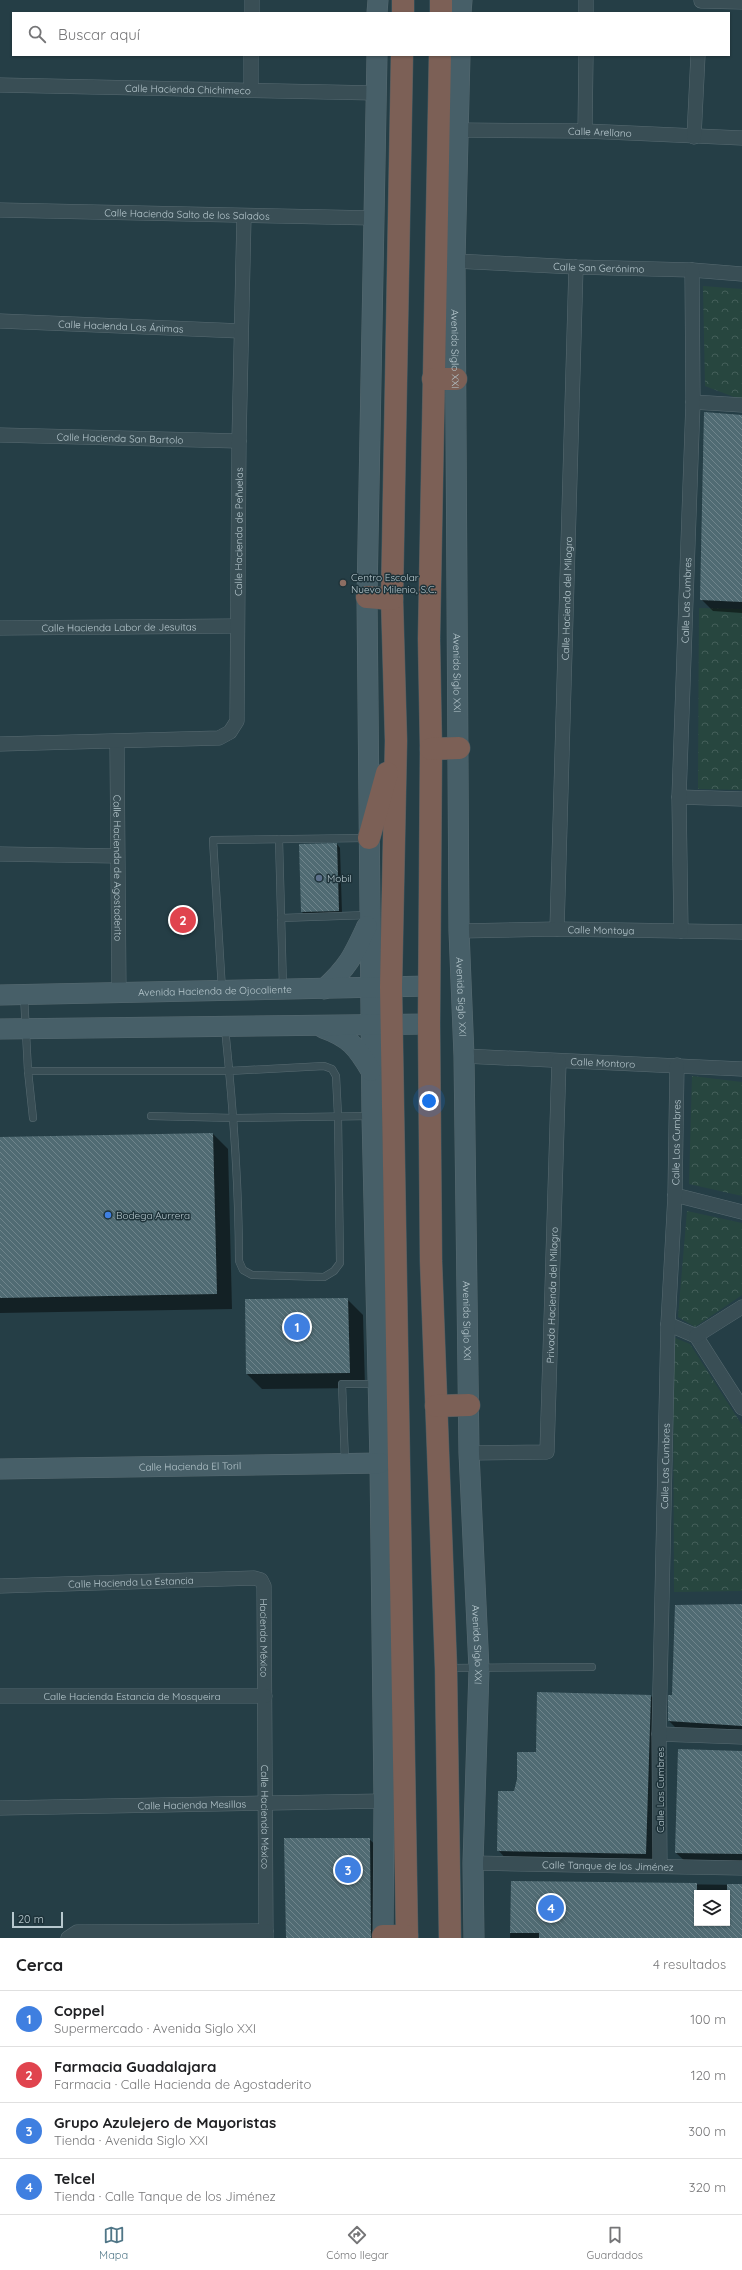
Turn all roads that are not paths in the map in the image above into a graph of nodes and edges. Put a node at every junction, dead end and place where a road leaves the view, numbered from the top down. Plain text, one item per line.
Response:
1 (252, 0) edge
2 (378, 0) edge
3 (403, 0) edge
4 (441, 0) edge
5 (462, 0) edge
6 (586, 0) edge
7 (742, 2) edge
8 (701, 5) edge
9 (252, 12) edge
10 (377, 12) edge
11 (403, 12) edge
12 (441, 12) edge
13 (461, 12) edge
14 (586, 12) edge
15 (251, 56) edge
16 (377, 56) edge
17 (402, 56) edge
18 (440, 56) edge
19 (460, 56) edge
20 (586, 56) edge
21 (698, 56) edge
22 (0, 85) edge
23 (250, 90) junction
24 (376, 93) junction
25 (458, 130) junction
26 (585, 132) junction
27 (694, 137) junction
28 (742, 138) edge
29 (0, 210) edge
30 (244, 216) junction
31 (374, 218) junction
32 (455, 261) junction
33 (576, 267) junction
34 (692, 270) junction
35 (742, 274) edge
36 (0, 321) edge
37 (241, 331) junction
38 (433, 379) junction
39 (456, 379) junction
40 (693, 402) junction
41 (742, 405) edge
42 (0, 435) edge
43 (239, 441) junction
44 (367, 597) junction
45 (392, 599) junction
46 (237, 626) junction
47 (0, 628) edge
48 (396, 740) junction
49 (117, 742) junction
50 (0, 744) edge
51 (459, 748) junction
52 (431, 749) junction
53 (679, 797) junction
54 (742, 799) edge
55 (369, 838) junction
56 (279, 839) junction
57 (0, 854) edge
58 (117, 856) junction
59 (281, 918) junction
60 (370, 918) junction
61 (557, 929) junction
62 (681, 931) junction
63 (459, 932) junction
64 (742, 932) edge
65 (429, 986) junction
66 (381, 987) junction
67 (324, 989) junction
68 (283, 990) junction
69 (222, 991) junction
70 (120, 994) junction
71 (0, 995) edge
72 (24, 995) junction
73 (311, 1024) junction
74 (371, 1024) junction
75 (392, 1024) junction
76 (429, 1024) junction
77 (225, 1026) junction
78 (0, 1029) edge
79 (25, 1029) junction
80 (464, 1056) junction
81 (559, 1061) junction
82 (677, 1065) junction
83 (742, 1069) edge
84 (28, 1071) junction
85 (230, 1071) junction
86 (371, 1071) junction
87 (151, 1116) dead end
88 (338, 1116) junction
89 (372, 1116) junction
90 (33, 1118) dead end
91 (234, 1118) junction
92 (675, 1195) junction
93 (742, 1212) edge
94 (742, 1307) edge
95 (668, 1324) junction
96 (696, 1336) junction
97 (378, 1384) junction
98 (469, 1405) junction
99 (436, 1406) junction
100 (742, 1408) edge
101 (469, 1453) junction
102 (345, 1463) junction
103 (380, 1463) junction
104 (0, 1469) edge
105 (261, 1580) joint
106 (0, 1586) edge
107 (592, 1667) dead end
108 (446, 1668) junction
109 (479, 1669) junction
110 (0, 1696) edge
111 (265, 1696) junction
112 (659, 1734) junction
113 (742, 1737) edge
114 (384, 1801) junction
115 (266, 1803) junction
116 (0, 1808) edge
117 (474, 1864) junction
118 (660, 1866) junction
119 (742, 1868) edge
120 (266, 1934) edge
121 (383, 1937) edge
122 (407, 1937) edge
123 (68, 1938) edge
124 (450, 1938) edge
125 (474, 1938) edge

1 - 9 street
2 - 10 street
3 - 11 highway
4 - 12 highway
5 - 13 street
6 - 14 street
7 - 8 street
15 - 23 street
16 - 24 street
17 - 45 highway
18 - 38 highway
19 - 25 street, Avenida Siglo XXI
20 - 26 street
21 - 27 street
22 - 23 street, Calle Hacienda Chichimeco
23 - 24 street, Calle Hacienda Chichimeco
24 - 31 street
25 - 26 street, Calle Arellano
25 - 32 street, Avenida Siglo XXI
26 - 27 street, Calle Arellano
27 - 28 street, Calle Arellano
29 - 30 street, Calle Hacienda Salto de los Salados
30 - 31 street, Calle Hacienda Salto de los Salados
30 - 37 street, Calle Hacienda de Peñuelas
31 - 44 street
32 - 33 street, Calle San Gerónimo
32 - 39 street, Avenida Siglo XXI
33 - 34 street, Calle San Gerónimo
33 - 61 street, Calle Hacienda del Milagro
34 - 35 street, Calle San Gerónimo
34 - 40 street, Calle Las Cumbres
36 - 37 street, Calle Hacienda Las Ánimas
37 - 43 street, Calle Hacienda de Peñuelas
38 - 39 highway
38 - 52 highway
39 - 51 street, Avenida Siglo XXI
40 - 41 street
40 - 53 street, Calle Las Cumbres
42 - 43 street, Calle Hacienda San Bartolo
43 - 46 street, Calle Hacienda de Peñuelas
44 - 45 highway
44 - 55 street
45 - 48 highway
46 - 47 street, Calle Hacienda Labor de Jesuitas
46 - 49 street, Calle Hacienda de Peñuelas
48 - 55 highway
48 - 66 highway
49 - 50 street, Calle Hacienda de Peñuelas
49 - 58 street, Calle Hacienda de Agostaderito
51 - 52 highway
51 - 63 street, Avenida Siglo XXI
52 - 65 highway
53 - 54 street
53 - 62 street, Calle Las Cumbres
55 - 56 lane
55 - 60 street
56 - 59 lane
56 - 69 lane
57 - 58 street
58 - 70 street, Calle Hacienda de Agostaderito
59 - 60 lane
59 - 68 lane
60 - 66 street
60 - 67 street
61 - 62 street, Calle Montoya
61 - 63 street, Calle Montoya
62 - 64 street, Calle Montoya
63 - 80 street, Avenida Siglo XXI
65 - 66 street, Avenida Hacienda de Ojocaliente
65 - 76 highway
66 - 67 street, Avenida Hacienda de Ojocaliente
66 - 74 street
66 - 75 highway
67 - 68 street, Avenida Hacienda de Ojocaliente
68 - 69 street, Avenida Hacienda de Ojocaliente
69 - 70 street, Avenida Hacienda de Ojocaliente
70 - 72 street, Avenida Hacienda de Ojocaliente
71 - 72 street, Avenida Hacienda de Ojocaliente
72 - 79 lane
73 - 74 street
73 - 77 street
73 - 86 street
74 - 75 street
74 - 86 street
75 - 76 street
75 - 122 highway
76 - 99 highway
77 - 79 street
77 - 85 lane
78 - 79 street
79 - 84 lane
80 - 81 street, Calle Montoro
80 - 98 street, Avenida Siglo XXI
81 - 82 street, Calle Montoro
81 - 101 street, Privada Hacienda del Milagro
82 - 83 street, Calle Montoro
82 - 92 street, Calle Las Cumbres
84 - 85 lane
84 - 90 lane
85 - 88 lane
85 - 91 lane
86 - 89 street
87 - 91 lane
88 - 89 lane
88 - 91 lane
88 - 91 lane
89 - 97 street
92 - 93 street
92 - 95 street, Calle Las Cumbres
94 - 96 street
95 - 96 street
95 - 112 street, Calle Las Cumbres
96 - 100 street
97 - 102 lane
97 - 103 street
98 - 99 highway
98 - 101 street, Avenida Siglo XXI
99 - 108 highway
101 - 109 street, Avenida Siglo XXI
102 - 103 street, Calle Hacienda El Toril
102 - 104 street, Calle Hacienda El Toril
103 - 114 street
105 - 106 street, Calle Hacienda La Estancia
105 - 111 street, Hacienda México
107 - 109 lane
108 - 109 lane
108 - 124 highway
109 - 117 street, Avenida Siglo XXI
110 - 111 street, Calle Hacienda Estancia de Mosqueira
111 - 115 street, Calle Hacienda México
112 - 113 street
112 - 118 street, Calle Las Cumbres
114 - 115 street, Calle Hacienda Mesillas
114 - 121 street
115 - 116 street, Calle Hacienda Mesillas
115 - 120 street, Calle Hacienda México
117 - 118 street, Calle Tanque de los Jiménez
117 - 125 street, Avenida Siglo XXI
118 - 119 street, Calle Tanque de los Jiménez
120 - 123 street
121 - 122 highway

